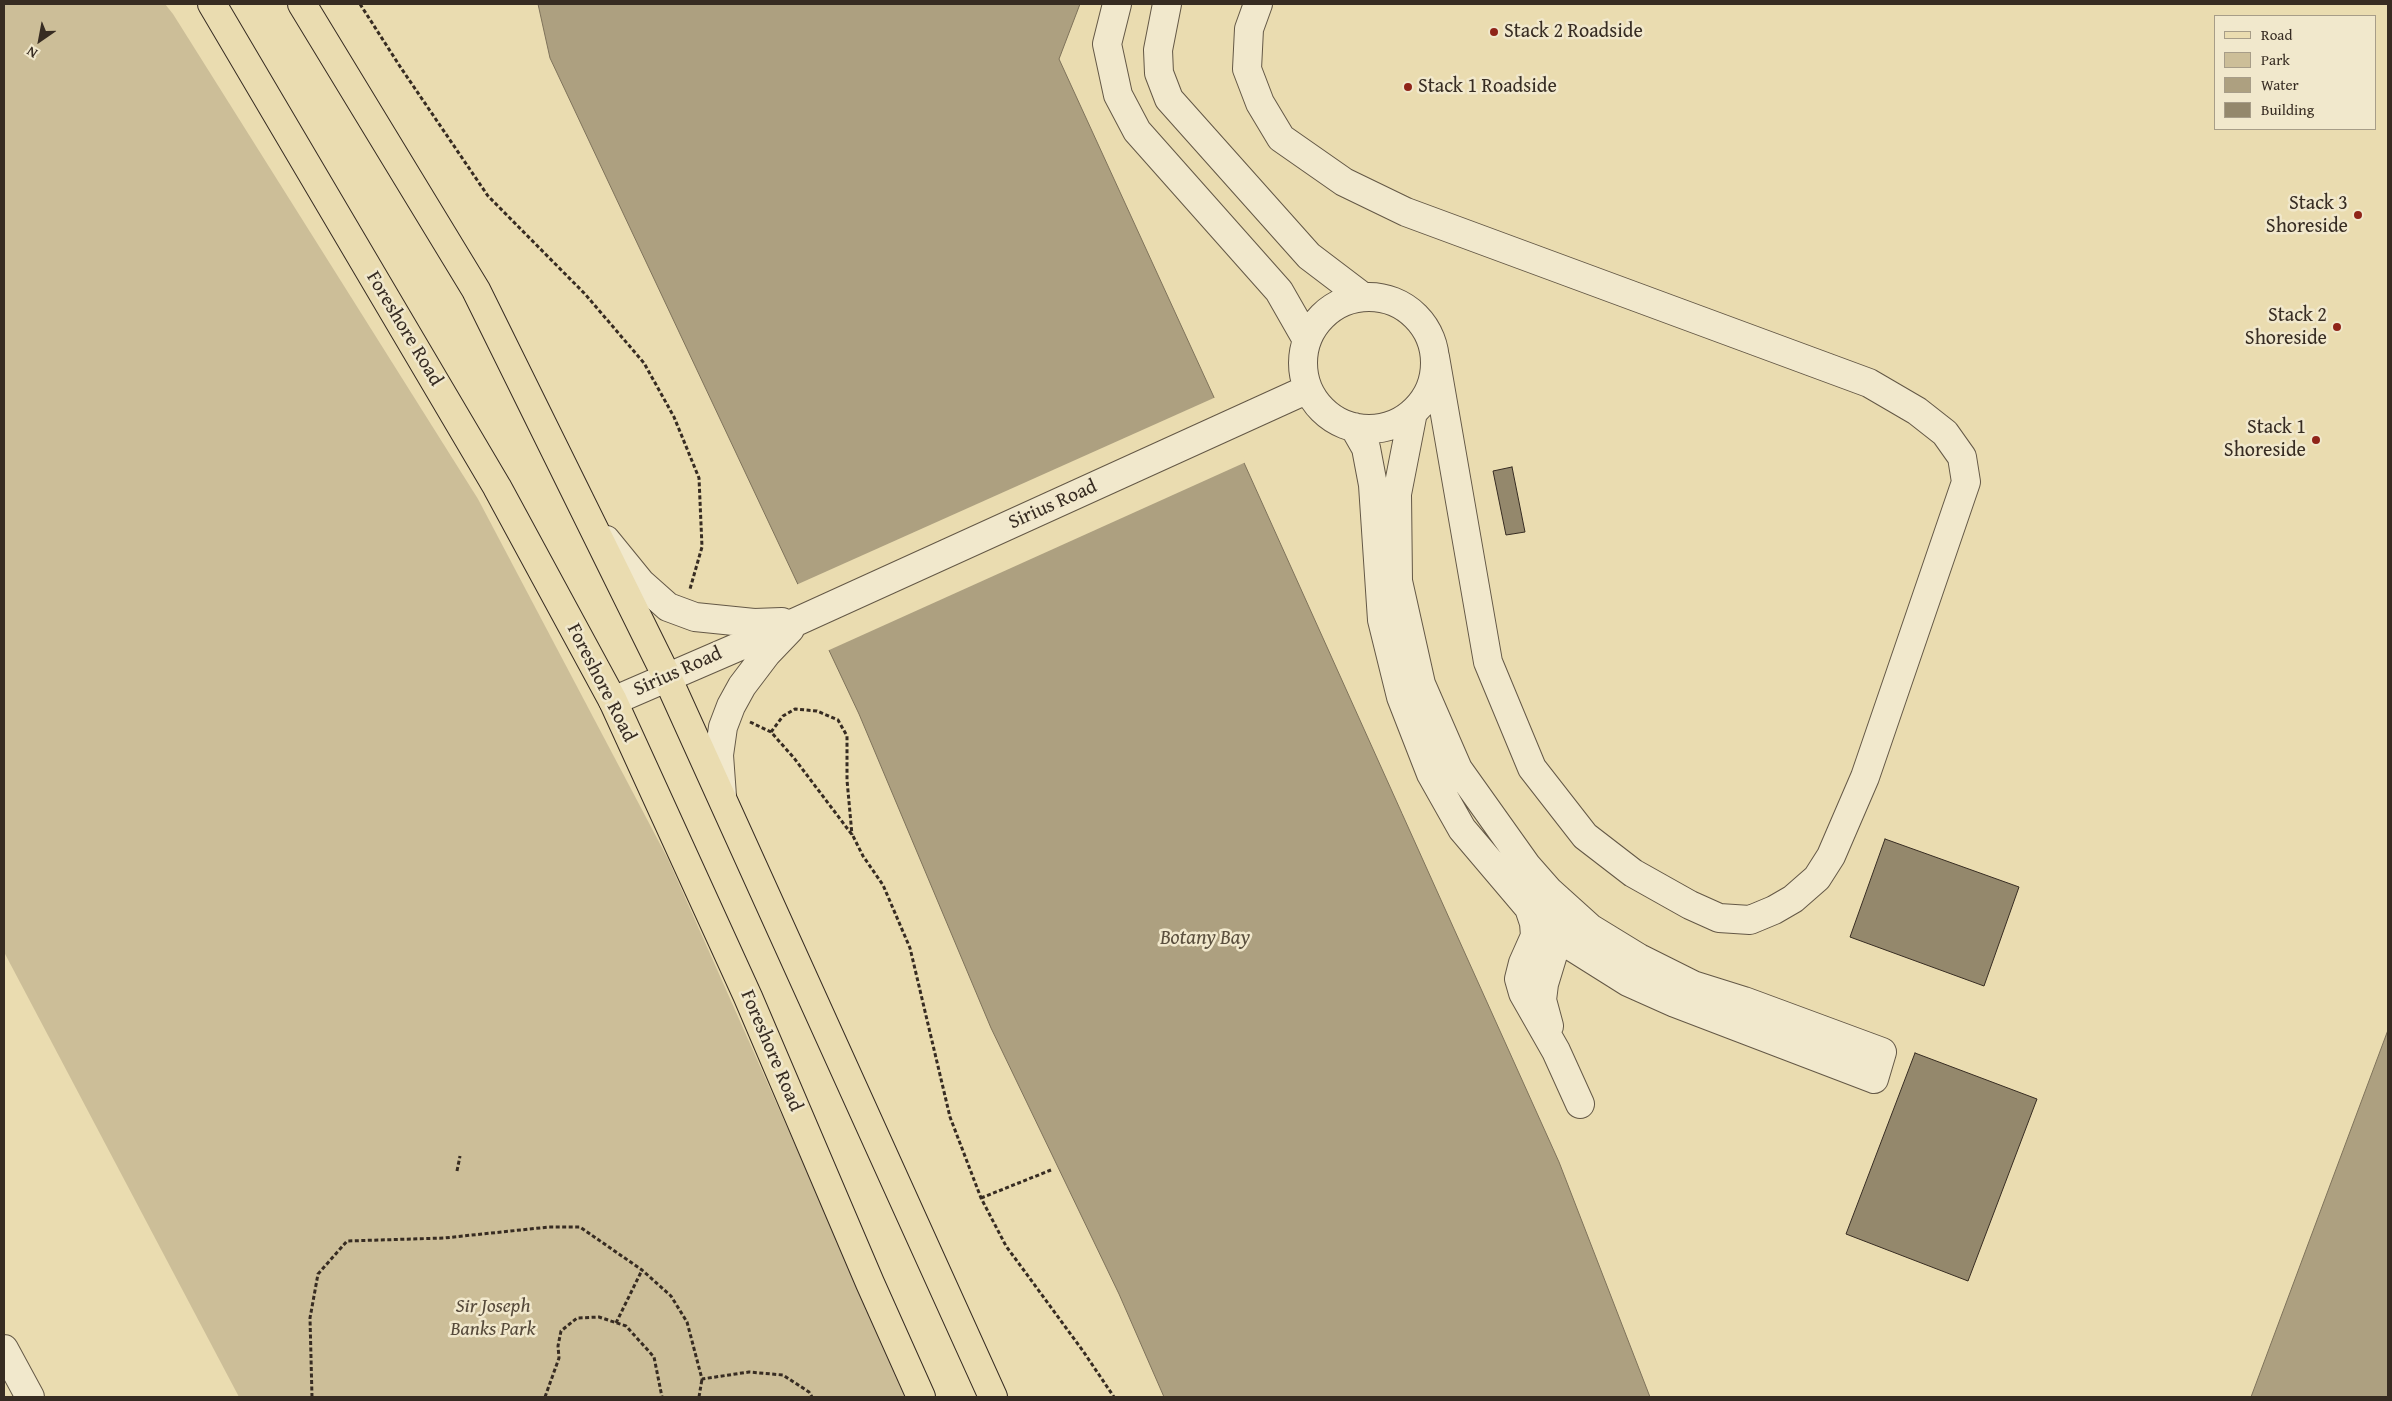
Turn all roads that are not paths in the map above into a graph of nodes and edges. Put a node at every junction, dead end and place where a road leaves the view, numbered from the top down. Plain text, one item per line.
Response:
1 (212, 4) edge
2 (302, 4) edge
3 (1117, 4) edge
4 (1167, 4) edge
5 (1258, 4) edge
6 (1362, 297) junction
7 (1307, 340) junction
8 (1435, 357) junction
9 (1308, 389) junction
10 (1413, 412) junction
11 (1354, 427) junction
12 (588, 516) junction
13 (798, 621) junction
14 (667, 677) junction
15 (613, 701) junction
16 (723, 800) junction
17 (1549, 891) junction
18 (1529, 908) junction
19 (1558, 938) junction
20 (1556, 1052) junction
21 (1580, 1104) dead end
22 (4, 1349) edge
23 (30, 1397) edge
24 (921, 1397) edge
25 (993, 1397) edge

1 - 15 main road, Foreshore Road
2 - 12 main road
3 - 7 street
4 - 6 street
5 - 8 street
6 - 7 street
6 - 8 street
7 - 9 street
8 - 10 street
9 - 11 street
9 - 13 street, Sirius Road
10 - 11 street
10 - 17 street
11 - 18 street
12 - 13 street, Sirius Road
12 - 14 main road
13 - 14 street, Sirius Road
13 - 16 street, Sirius Road
14 - 15 street, Sirius Road
14 - 16 main road
15 - 24 main road, Foreshore Road
16 - 25 main road
17 - 19 street
17 - 19 street
18 - 19 street
18 - 20 street
19 - 20 street
20 - 21 street
22 - 23 street

